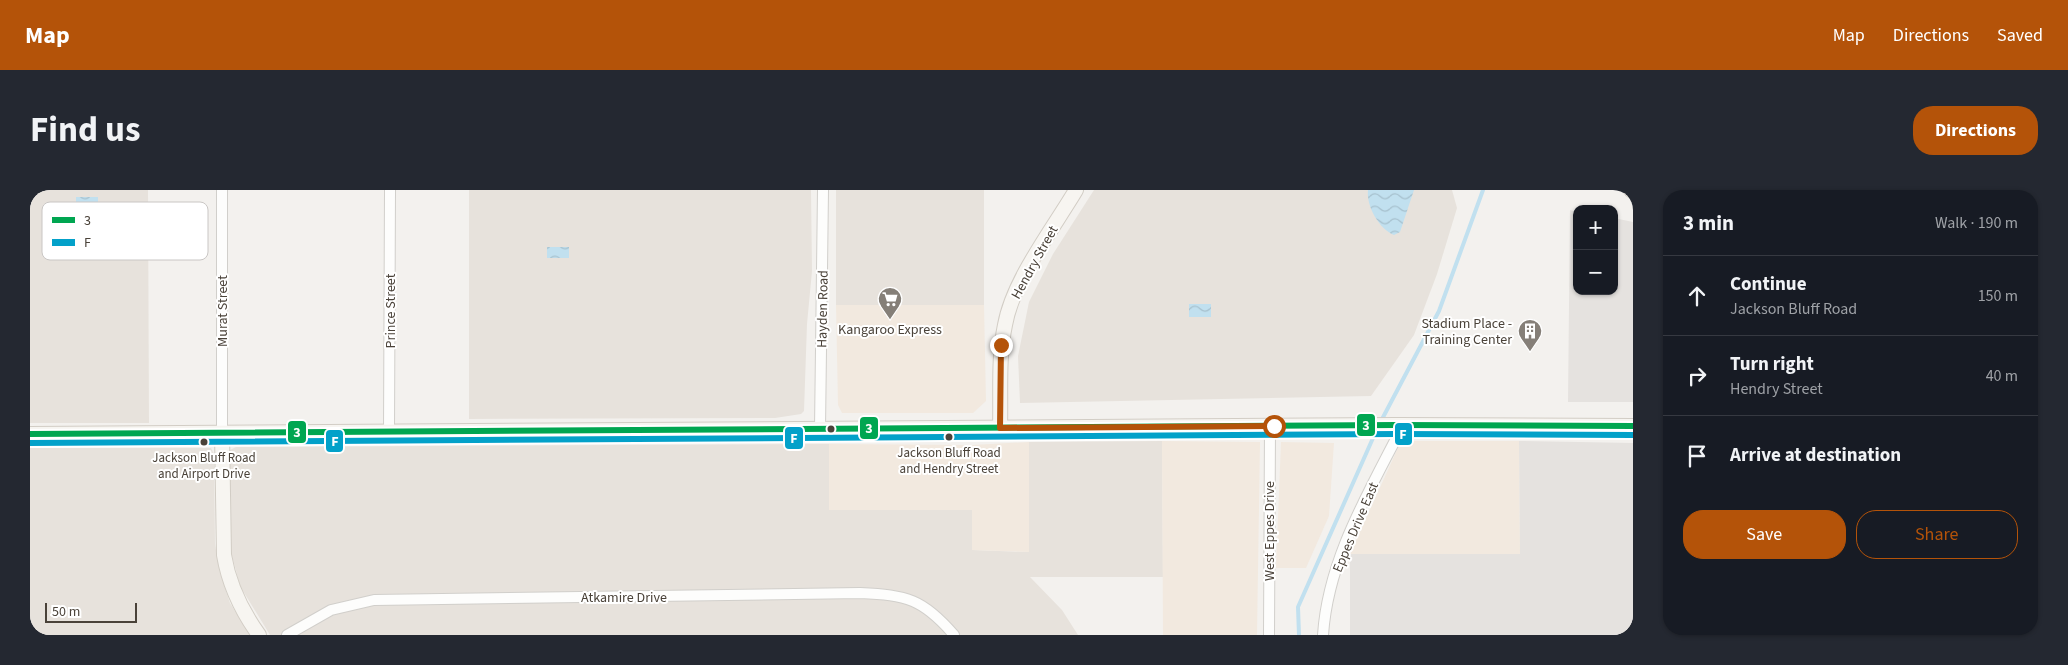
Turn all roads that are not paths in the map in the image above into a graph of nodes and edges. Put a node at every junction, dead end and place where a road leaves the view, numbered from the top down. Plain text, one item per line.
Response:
1 (222, 190) edge
2 (390, 190) edge
3 (823, 190) edge
4 (1076, 190) edge
5 (1400, 425) junction
6 (1270, 426) junction
7 (1633, 426) edge
8 (1000, 428) junction
9 (820, 429) junction
10 (390, 432) junction
11 (222, 433) junction
12 (30, 434) edge
13 (259, 635) edge
14 (287, 635) edge
15 (954, 635) edge
16 (1269, 635) edge
17 (1323, 635) edge

1 - 11 street, Murat Street
2 - 10 street, Prince Street
3 - 9 street, Hayden Road
4 - 8 street, Hendry Street
5 - 6 street
5 - 7 street
5 - 17 street, Eppes Drive East
6 - 8 street
6 - 16 street, West Eppes Drive
8 - 9 street
9 - 10 street
10 - 11 street
11 - 12 street
11 - 13 street
14 - 15 street, Atkamire Drive

